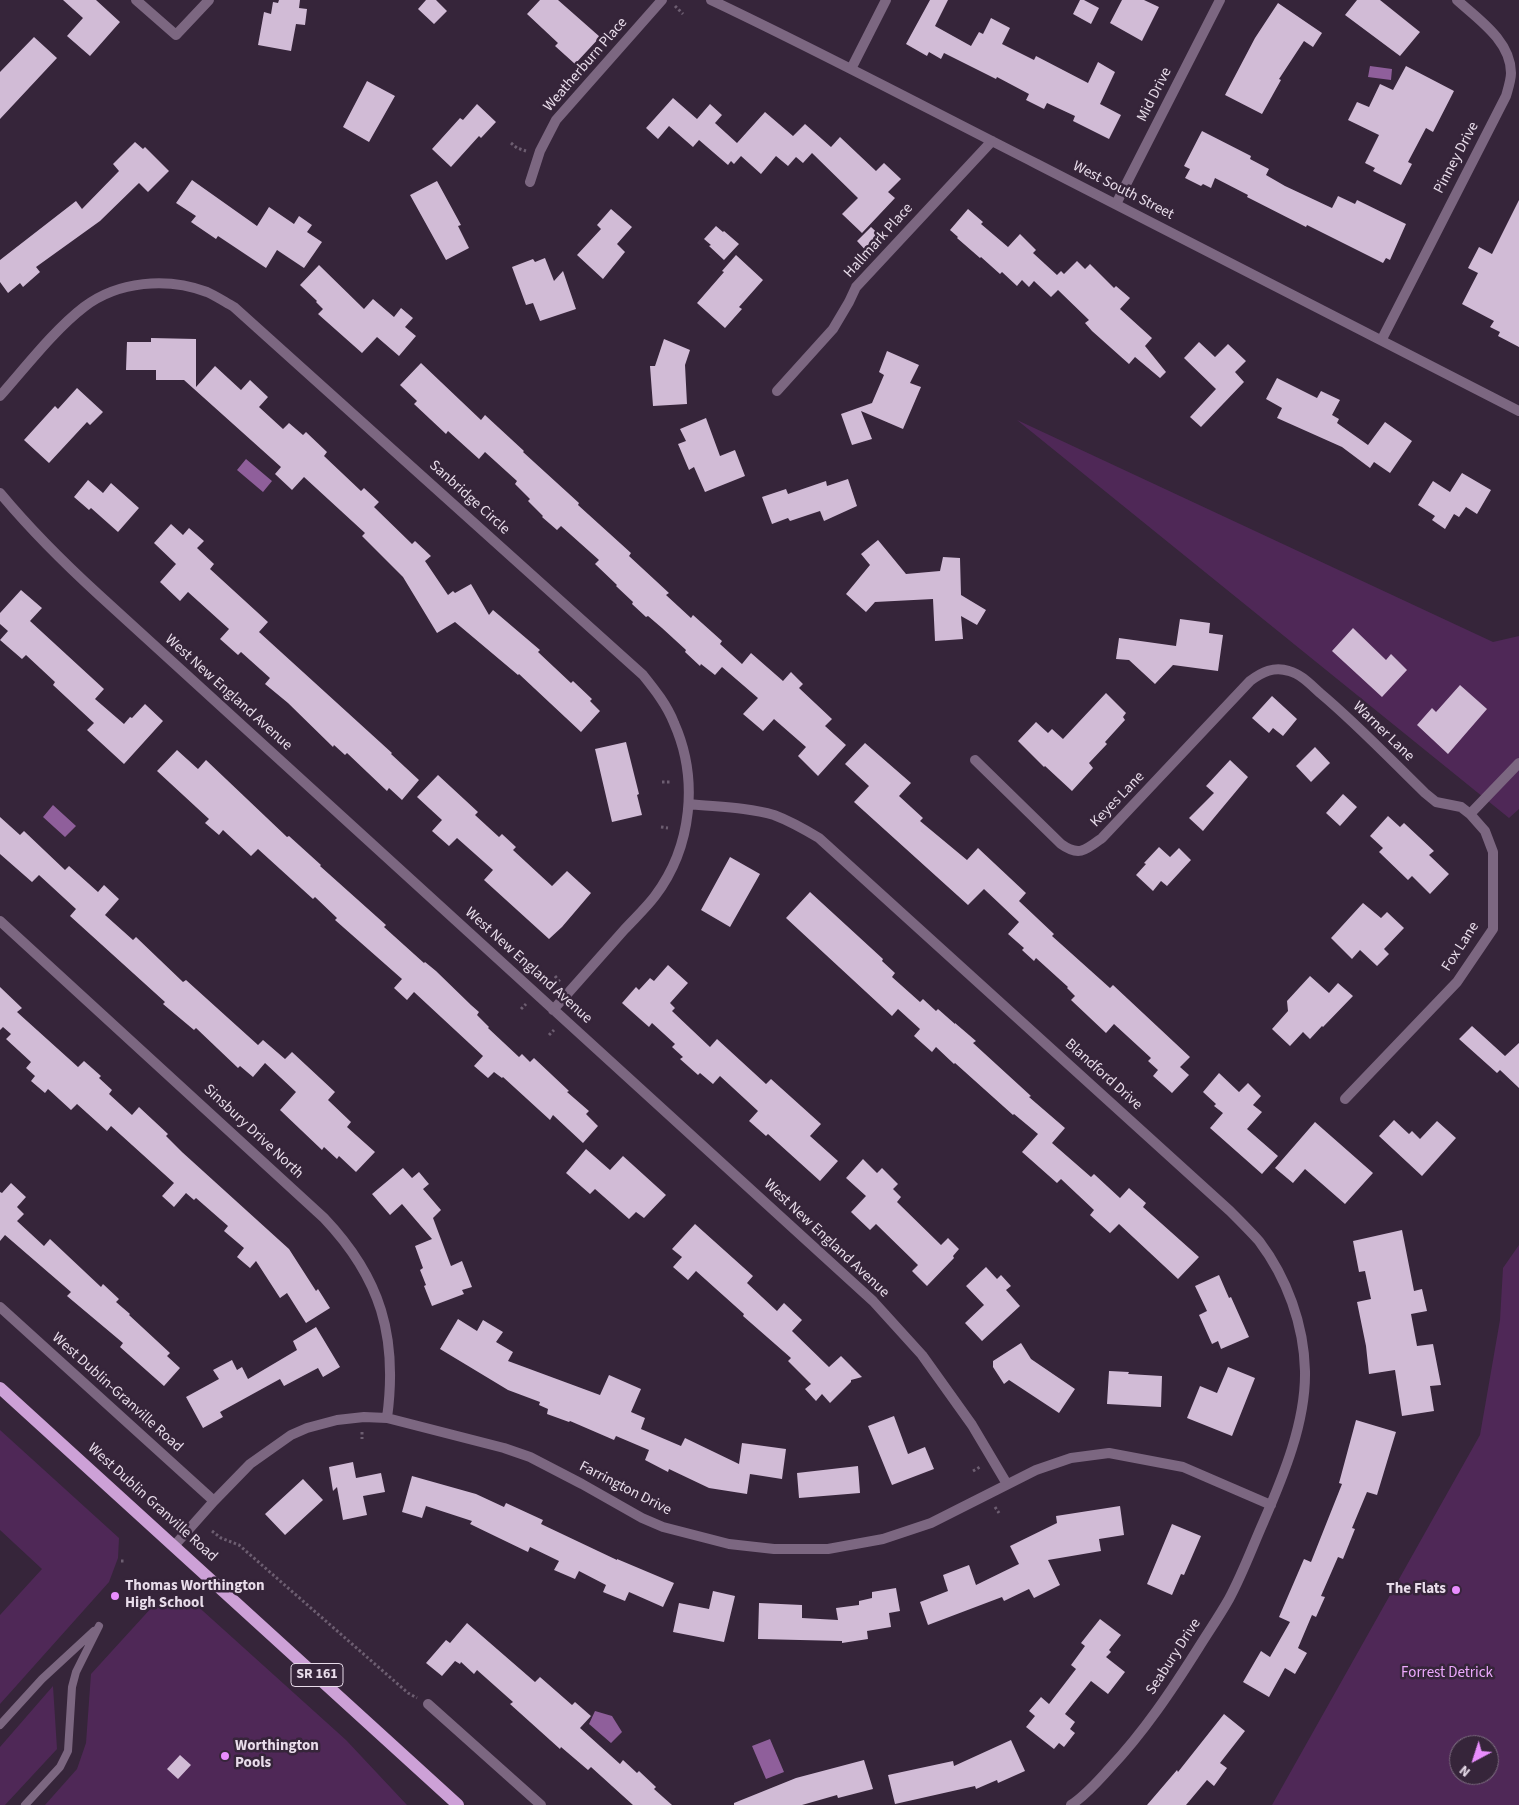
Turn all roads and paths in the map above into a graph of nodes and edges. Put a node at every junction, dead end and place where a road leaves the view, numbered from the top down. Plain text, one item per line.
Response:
1 (136, 0) edge
2 (208, 0) edge
3 (662, 0) edge
4 (712, 0) edge
5 (886, 0) edge
6 (1220, 0) edge
7 (1457, 0) edge
8 (678, 8) dead end
9 (683, 14) dead end
10 (851, 69) junction
11 (992, 141) junction
12 (512, 143) dead end
13 (517, 148) dead end
14 (530, 182) dead end
15 (1116, 204) junction
16 (1382, 339) junction
17 (777, 391) dead end
18 (0, 396) edge
19 (1519, 411) edge
20 (0, 493) edge
21 (1275, 669) joint
22 (975, 760) dead end
23 (1519, 763) edge
24 (662, 782) dead end
25 (671, 782) dead end
26 (689, 804) junction
27 (1470, 814) junction
28 (661, 827) dead end
29 (668, 828) dead end
30 (0, 921) edge
31 (526, 1004) dead end
32 (521, 1009) dead end
33 (553, 1010) junction
34 (554, 1029) dead end
35 (549, 1035) dead end
36 (1345, 1099) dead end
37 (0, 1307) edge
38 (0, 1388) edge
39 (387, 1418) junction
40 (362, 1431) dead end
41 (362, 1439) dead end
42 (980, 1467) dead end
43 (973, 1471) dead end
44 (1007, 1484) junction
45 (214, 1501) junction
46 (1271, 1504) junction
47 (995, 1506) dead end
48 (999, 1513) dead end
49 (212, 1531) dead end
50 (174, 1546) junction
51 (428, 1704) joint
52 (0, 1725) edge
53 (25, 1805) edge
54 (458, 1805) edge
55 (541, 1805) edge
56 (1071, 1805) edge

1 - 2 street
3 - 14 street, Weatherburn Place
4 - 10 street, West South Street
5 - 10 street
6 - 15 street, Mid Drive
7 - 16 street, Pinney Drive
8 - 9 path
10 - 11 street, West South Street
11 - 15 street, West South Street
11 - 17 street, Hallmark Place
12 - 13 path
15 - 16 street, West South Street
16 - 19 street, West South Street
18 - 26 street, Sanbridge Circle
20 - 33 street, West New England Avenue
21 - 22 street, Keyes Lane
21 - 27 street, Warner Lane
23 - 27 street
24 - 25 path
26 - 33 street, Sanbridge Circle
26 - 46 street, Blandford Drive
27 - 36 street, Fox Lane
28 - 29 path
30 - 39 street, Sinsbury Drive North
31 - 32 path
33 - 44 street, West New England Avenue
34 - 35 path
37 - 45 street, West Dublin-Granville Road
38 - 50 main road, West Dublin Granville Road / SR 161
39 - 44 street, Farrington Drive
39 - 45 street, Farrington Drive
40 - 41 path
42 - 43 path
44 - 46 street, Farrington Drive
45 - 50 street, Farrington Drive
46 - 56 street, Seabury Drive
47 - 48 path
49 - 51 path
50 - 54 main road, West Dublin Granville Road / SR 161
51 - 55 street
52 - 53 lane

